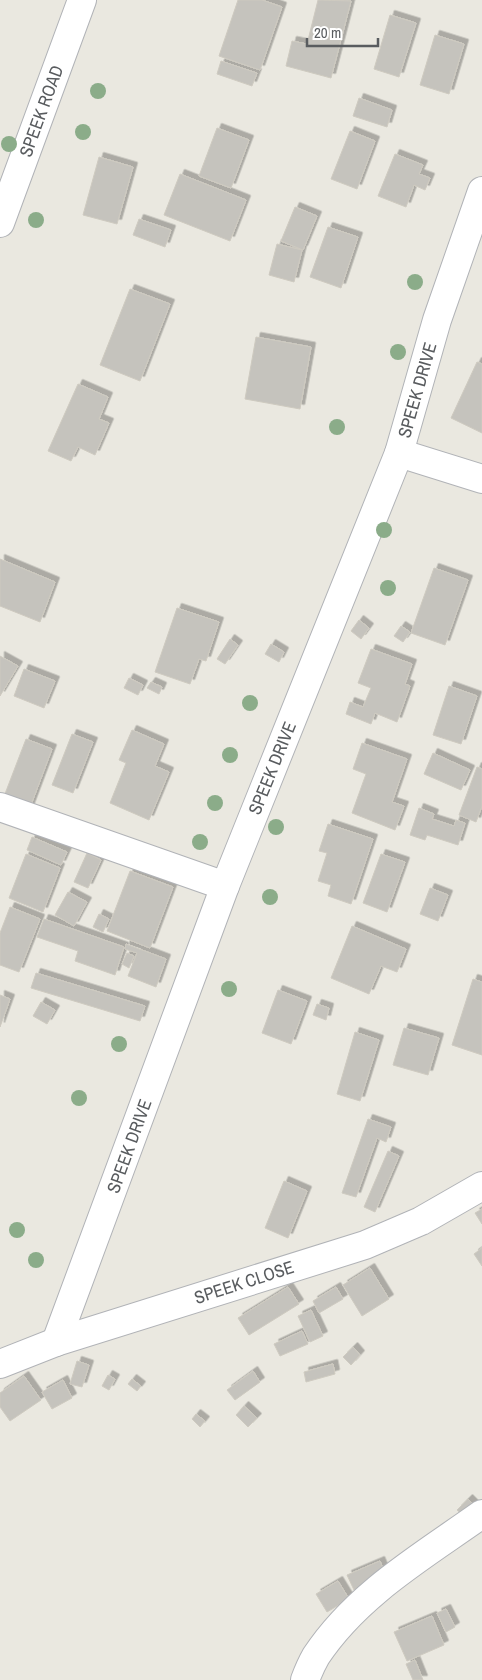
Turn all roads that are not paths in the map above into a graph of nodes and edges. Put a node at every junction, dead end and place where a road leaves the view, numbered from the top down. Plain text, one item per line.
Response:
1 (82, 0) edge
2 (482, 192) edge
3 (0, 223) edge
4 (399, 453) junction
5 (482, 479) edge
6 (0, 807) edge
7 (225, 886) junction
8 (482, 1186) edge
9 (56, 1342) junction
10 (0, 1364) edge
11 (482, 1514) edge
12 (304, 1680) edge

1 - 3 street, SPEEK ROAD
2 - 4 street, SPEEK DRIVE
4 - 5 street
4 - 7 street, SPEEK DRIVE
6 - 7 street
7 - 9 street, SPEEK DRIVE
8 - 9 street, SPEEK CLOSE
9 - 10 street, SPEEK CLOSE
11 - 12 street

